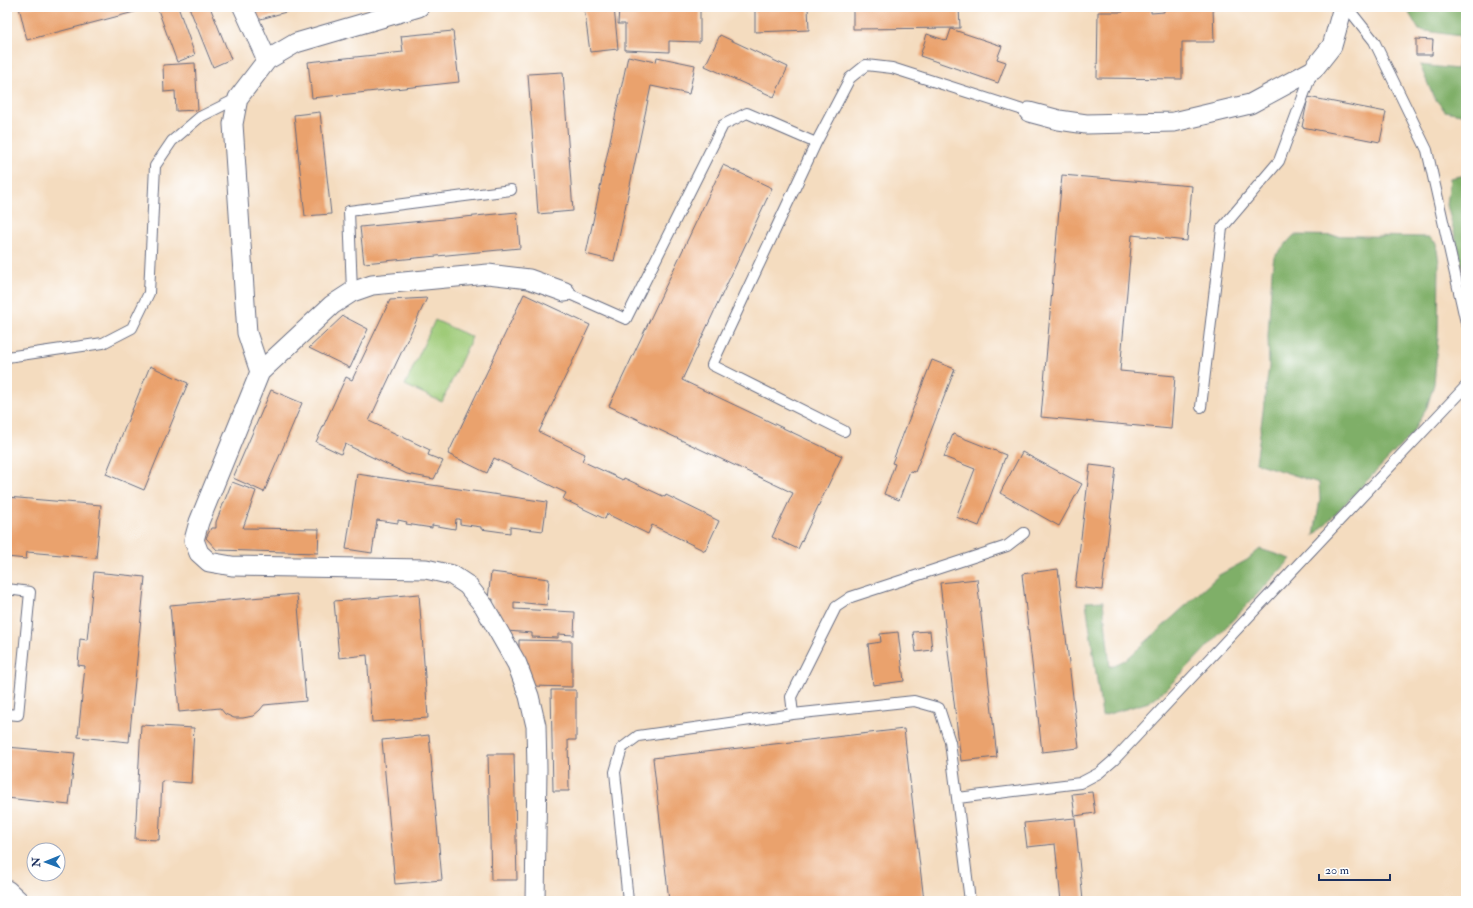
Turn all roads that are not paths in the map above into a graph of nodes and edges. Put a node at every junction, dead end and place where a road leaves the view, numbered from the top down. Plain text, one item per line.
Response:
1 (243, 7) edge
2 (419, 7) edge
3 (1343, 7) edge
4 (1347, 7) edge
5 (266, 60) junction
6 (1313, 70) junction
7 (238, 98) junction
8 (1028, 112) joint
9 (816, 143) junction
10 (511, 190) dead end
11 (352, 292) junction
12 (565, 292) joint
13 (1466, 324) edge
14 (7, 357) edge
15 (260, 372) junction
16 (1466, 386) edge
17 (1201, 407) dead end
18 (844, 431) dead end
19 (1024, 533) dead end
20 (7, 589) edge
21 (7, 714) edge
22 (793, 714) junction
23 (958, 798) junction
24 (7, 890) edge
25 (19, 901) edge
26 (535, 901) edge
27 (628, 901) edge
28 (970, 901) edge

1 - 5 street
2 - 5 street
3 - 6 street
4 - 13 lane
5 - 7 street
6 - 8 street
6 - 17 lane
7 - 14 lane
7 - 15 street
8 - 9 lane
9 - 12 lane
9 - 18 lane
10 - 11 lane
11 - 12 street
11 - 15 street
15 - 26 street
16 - 23 lane
19 - 22 lane
20 - 21 lane
22 - 23 lane
22 - 27 lane
23 - 28 lane
24 - 25 street

